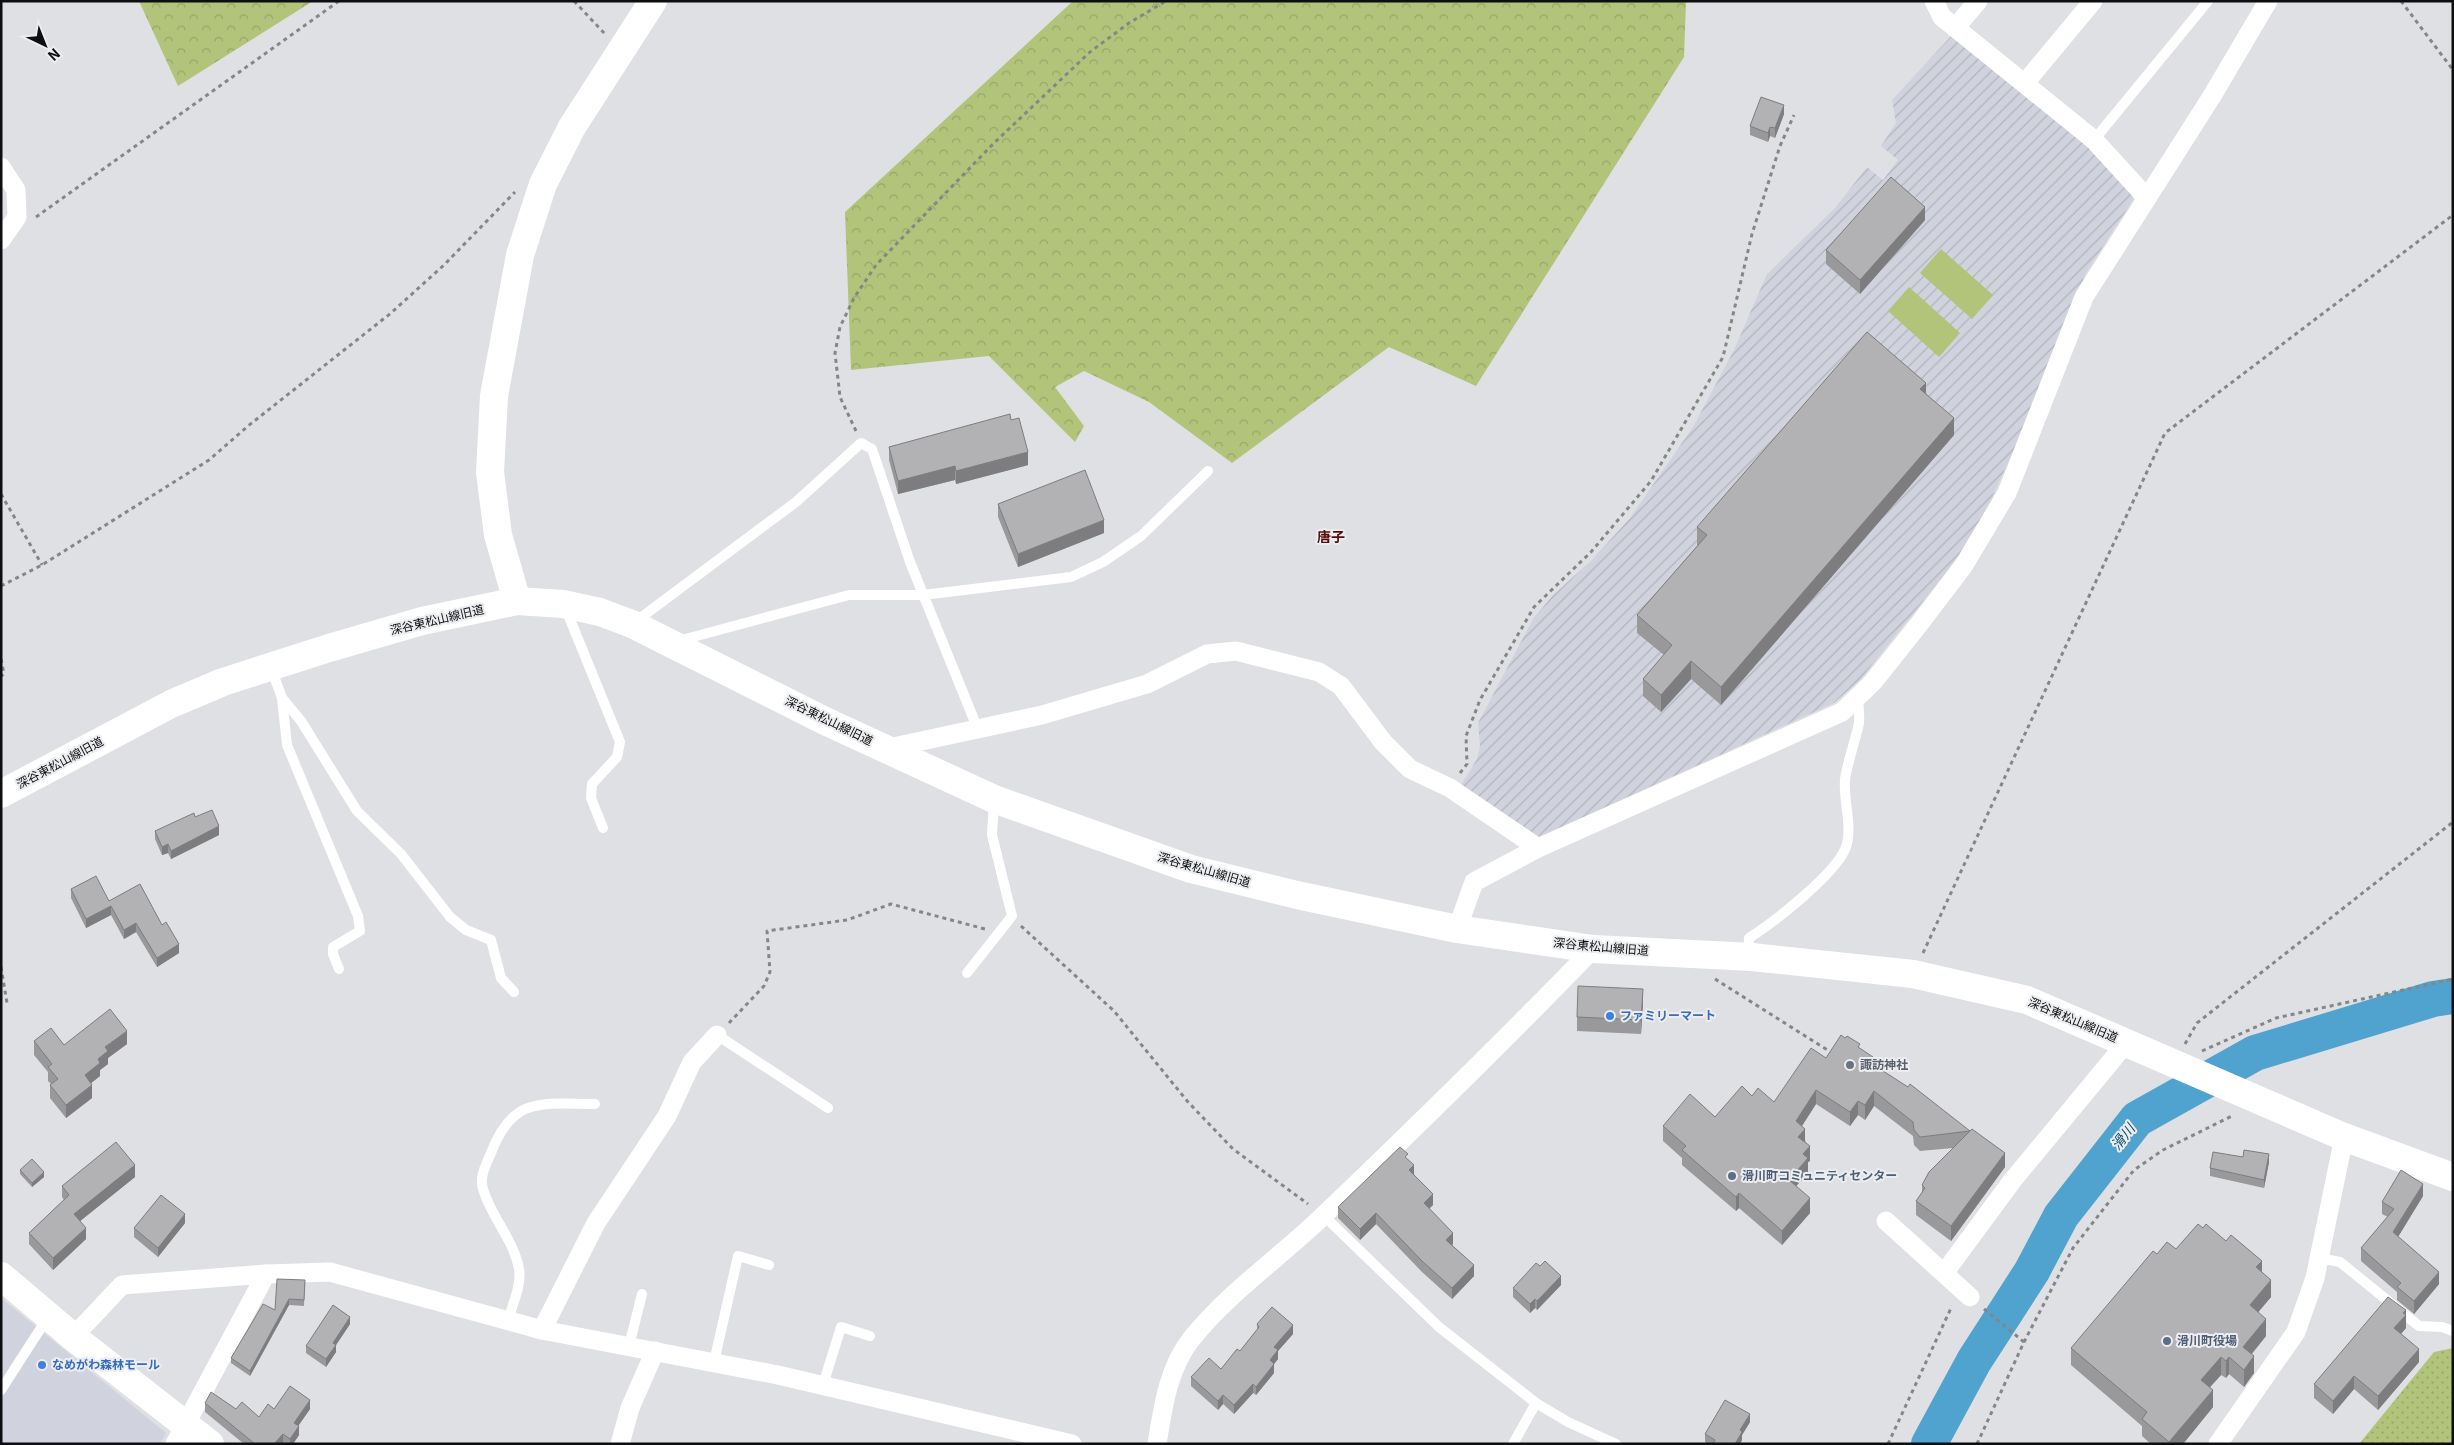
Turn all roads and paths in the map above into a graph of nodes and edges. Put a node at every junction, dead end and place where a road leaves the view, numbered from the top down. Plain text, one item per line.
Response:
1 (339, 1) edge
2 (574, 1) edge
3 (653, 1) edge
4 (1166, 1) edge
5 (1934, 1) edge
6 (1978, 1) edge
7 (2093, 1) edge
8 (2208, 1) edge
9 (2268, 1) edge
10 (2401, 1) edge
11 (1955, 28) junction
12 (621, 50) junction
13 (2453, 70) edge
14 (2025, 83) junction
15 (1794, 116) dead end
16 (2094, 140) junction
17 (1, 167) edge
18 (544, 184) junction
19 (2147, 198) junction
20 (2453, 215) edge
21 (33, 219) dead end
22 (1, 240) edge
23 (861, 443) junction
24 (1208, 471) dead end
25 (1, 494) edge
26 (42, 565) junction
27 (1, 586) edge
28 (923, 594) junction
29 (517, 602) junction
30 (563, 604) junction
31 (632, 624) junction
32 (671, 643) junction
33 (1, 659) edge
34 (271, 667) junction
35 (1, 676) edge
36 (1858, 696) junction
37 (282, 698) junction
38 (977, 728) junction
39 (884, 748) junction
40 (1450, 788) junction
41 (1, 794) edge
42 (994, 800) junction
43 (2453, 822) edge
44 (603, 828) dead end
45 (1538, 848) junction
46 (1012, 916) junction
47 (1457, 929) junction
48 (997, 933) junction
49 (1593, 949) junction
50 (1748, 957) junction
51 (1, 967) edge
52 (339, 969) dead end
53 (967, 973) dead end
54 (1913, 974) junction
55 (1713, 978) dead end
56 (2453, 979) edge
57 (514, 992) dead end
58 (7, 1003) dead end
59 (717, 1036) junction
60 (2127, 1042) junction
61 (1829, 1051) edge
62 (2174, 1063) junction
63 (2261, 1102) junction
64 (595, 1104) dead end
65 (828, 1108) dead end
66 (2344, 1137) junction
67 (2453, 1177) edge
68 (1324, 1216) junction
69 (1886, 1221) dead end
70 (2319, 1258) junction
71 (769, 1265) dead end
72 (1945, 1272) junction
73 (266, 1274) junction
74 (1, 1276) edge
75 (1966, 1292) junction
76 (642, 1294) dead end
77 (48, 1316) junction
78 (508, 1321) junction
79 (542, 1330) junction
80 (2453, 1331) edge
81 (870, 1336) dead end
82 (73, 1337) junction
83 (2024, 1342) junction
84 (629, 1346) junction
85 (656, 1351) junction
86 (714, 1362) junction
87 (823, 1385) junction
88 (1, 1390) edge
89 (1536, 1403) junction
90 (180, 1435) edge
91 (210, 1444) edge
92 (620, 1444) edge
93 (1072, 1444) edge
94 (1157, 1444) edge
95 (1513, 1444) edge
96 (1616, 1444) edge
97 (1888, 1444) edge
98 (1977, 1444) edge
99 (2218, 1444) edge

1 - 21 path
2 - 12 path
3 - 12 street
4 - 23 path
5 - 11 street
6 - 11 street
7 - 14 street
8 - 16 lane
9 - 19 street
10 - 13 path
11 - 14 street
12 - 18 street
14 - 16 street
15 - 40 path
16 - 19 street
17 - 22 street
18 - 26 path
18 - 29 street
19 - 36 street
20 - 54 path
23 - 28 lane
23 - 31 lane
24 - 28 lane
25 - 26 path
26 - 27 path
28 - 32 lane
28 - 38 lane
29 - 30 street, 深谷東松山線旧道
29 - 34 street, 深谷東松山線旧道
30 - 31 street, 深谷東松山線旧道
30 - 44 lane
31 - 32 street, 深谷東松山線旧道
32 - 39 street, 深谷東松山線旧道
33 - 35 path
34 - 37 lane
34 - 41 street, 深谷東松山線旧道
36 - 45 street
36 - 50 lane
37 - 52 lane
37 - 57 lane
38 - 39 street
38 - 40 street
39 - 42 street, 深谷東松山線旧道
40 - 45 street
42 - 46 lane
42 - 47 street, 深谷東松山線旧道
43 - 62 path
45 - 47 street
46 - 48 lane
46 - 68 path
47 - 49 street, 深谷東松山線旧道
48 - 53 lane
48 - 59 path
49 - 50 street, 深谷東松山線旧道
49 - 68 street
50 - 54 street, 深谷東松山線旧道
51 - 58 path
54 - 60 street, 深谷東松山線旧道
55 - 61 path
56 - 62 path
59 - 65 lane
59 - 79 street
60 - 62 street, 深谷東松山線旧道
60 - 72 street
62 - 63 street, 深谷東松山線旧道
63 - 66 street, 深谷東松山線旧道
63 - 83 path
64 - 78 lane
66 - 67 street, 深谷東松山線旧道
66 - 70 street
68 - 89 lane
68 - 94 street
69 - 72 street
70 - 80 lane
70 - 99 street
71 - 86 lane
72 - 75 street
73 - 78 street
73 - 82 street
73 - 90 street
74 - 77 street
75 - 83 path
75 - 97 path
76 - 84 lane
77 - 82 street
77 - 88 lane
78 - 79 street
79 - 84 street
81 - 87 lane
82 - 90 street
83 - 98 path
84 - 85 street
85 - 86 street
85 - 92 street
86 - 87 street
87 - 93 street
89 - 95 lane
89 - 96 lane
90 - 91 street

